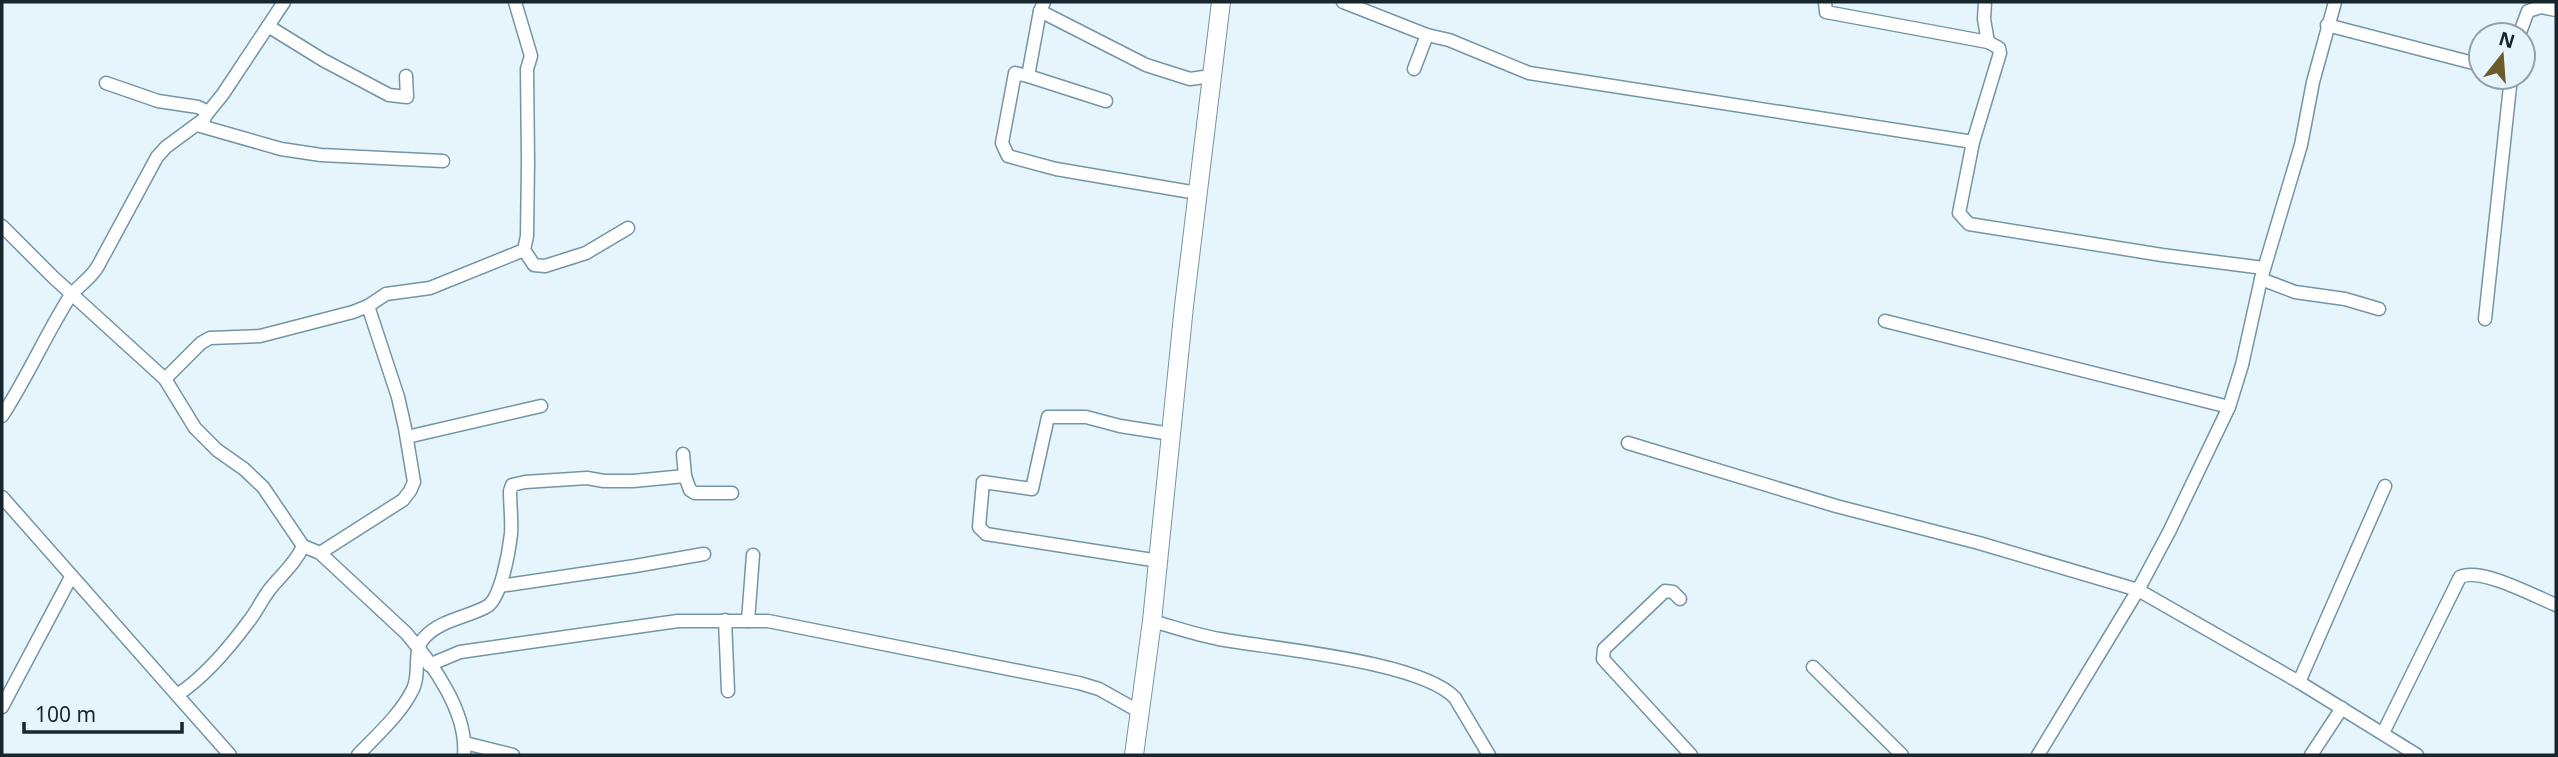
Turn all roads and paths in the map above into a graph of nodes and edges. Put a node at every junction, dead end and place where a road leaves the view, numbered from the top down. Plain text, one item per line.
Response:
1 (284, 2) edge
2 (515, 2) edge
3 (1221, 2) edge
4 (1343, 2) edge
5 (1825, 2) edge
6 (1984, 2) edge
7 (2335, 2) edge
8 (1042, 6) edge
9 (2556, 10) edge
10 (2524, 21) edge
11 (2327, 25) junction
12 (268, 26) junction
13 (1427, 35) junction
14 (1989, 42) junction
15 (2467, 61) edge
16 (1414, 69) dead end
17 (406, 76) dead end
18 (1028, 76) junction
19 (1211, 76) junction
20 (106, 83) dead end
21 (2509, 91) edge
22 (1106, 101) dead end
23 (206, 115) junction
24 (197, 125) junction
25 (1973, 142) junction
26 (443, 160) dead end
27 (1198, 192) junction
28 (2, 226) edge
29 (628, 228) dead end
30 (524, 250) junction
31 (2263, 274) junction
32 (72, 294) junction
33 (368, 306) junction
34 (2379, 309) dead end
35 (2485, 319) dead end
36 (1885, 321) dead end
37 (165, 379) junction
38 (541, 406) dead end
39 (2229, 407) junction
40 (2, 416) edge
41 (1171, 434) junction
42 (407, 437) junction
43 (1628, 443) dead end
44 (683, 454) dead end
45 (685, 476) junction
46 (2385, 486) dead end
47 (732, 493) dead end
48 (2, 497) edge
49 (303, 546) junction
50 (320, 553) junction
51 (704, 554) dead end
52 (753, 555) dead end
53 (1159, 561) junction
54 (71, 577) junction
55 (500, 586) junction
56 (2138, 590) junction
57 (1680, 599) dead end
58 (2556, 605) edge
59 (725, 620) junction
60 (748, 621) junction
61 (1152, 621) junction
62 (418, 647) junction
63 (429, 664) junction
64 (1813, 667) dead end
65 (2299, 682) junction
66 (728, 691) dead end
67 (177, 695) junction
68 (2, 707) edge
69 (2342, 708) junction
70 (1140, 712) junction
71 (2383, 733) junction
72 (464, 749) edge
73 (230, 755) edge
74 (358, 755) edge
75 (513, 755) edge
76 (1134, 755) edge
77 (1489, 755) edge
78 (1691, 755) edge
79 (1902, 755) edge
80 (2038, 755) edge
81 (2311, 755) edge
82 (2417, 755) edge

1 - 12 street
2 - 30 street
3 - 19 street
4 - 13 street
5 - 14 street
6 - 14 street
7 - 11 street
8 - 18 street
8 - 19 street
9 - 10 street
11 - 15 street
11 - 31 street
12 - 17 street
12 - 23 street
13 - 16 street
13 - 25 street
14 - 25 street
18 - 22 street
18 - 27 street
19 - 27 street
20 - 23 street
21 - 35 street
23 - 24 street
24 - 26 street
24 - 32 street
25 - 31 street
27 - 41 street
28 - 32 street
29 - 30 street
30 - 33 street
31 - 34 street
31 - 39 street
32 - 37 street
32 - 40 street
33 - 37 street
33 - 42 street
36 - 39 street
37 - 49 street
38 - 42 street
39 - 56 street
41 - 53 street
41 - 53 street
42 - 50 street
43 - 56 street
44 - 45 street
45 - 47 street
45 - 55 street
46 - 65 street
48 - 54 street
49 - 50 street
49 - 67 street
50 - 62 street
51 - 55 street
52 - 60 street
53 - 61 street
54 - 67 street
54 - 68 street
55 - 62 street
56 - 65 street
56 - 80 street
57 - 78 street
58 - 71 street
59 - 60 street
59 - 63 street
59 - 66 street
60 - 70 street
61 - 70 street
61 - 77 street
62 - 63 street
62 - 74 street
63 - 72 street
64 - 79 street
65 - 69 street
67 - 73 street
69 - 71 street
69 - 81 street
70 - 76 street
71 - 82 street
72 - 75 street

